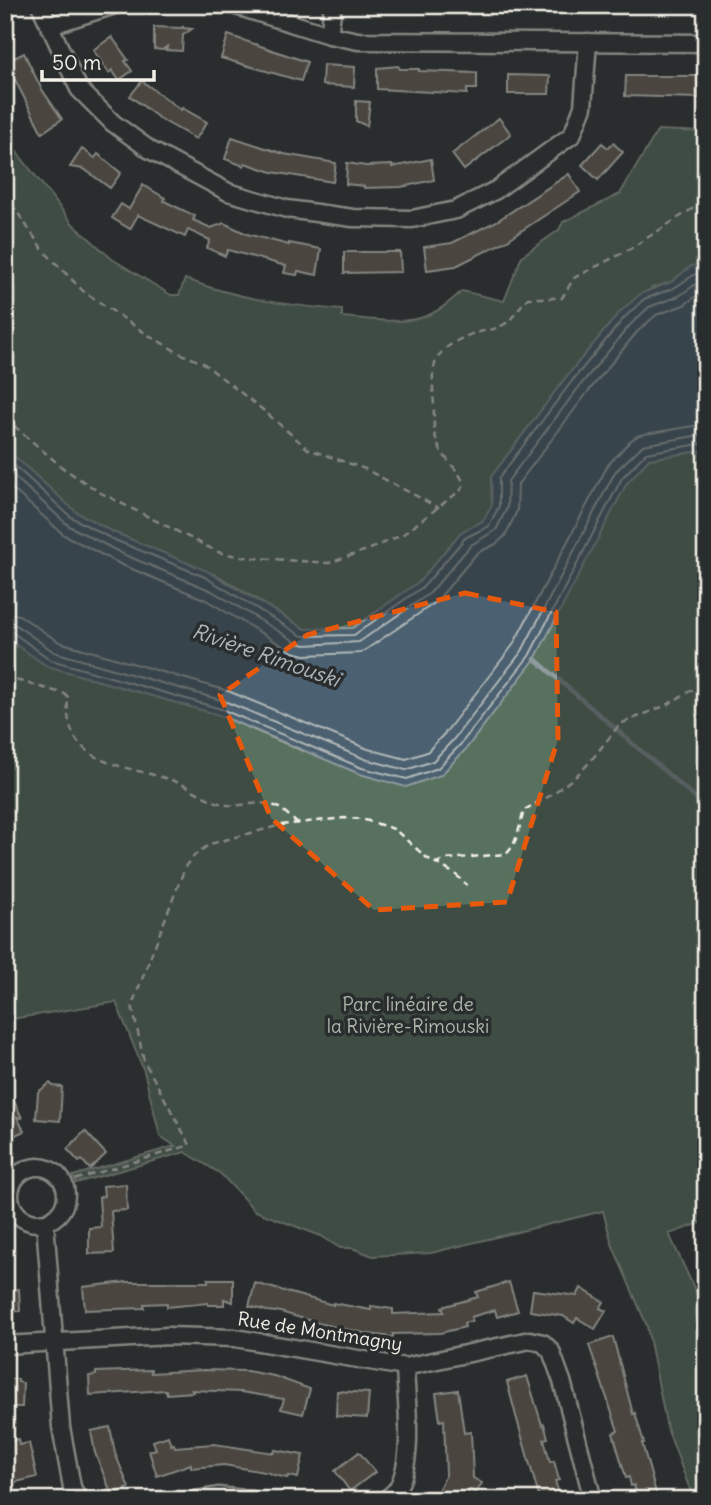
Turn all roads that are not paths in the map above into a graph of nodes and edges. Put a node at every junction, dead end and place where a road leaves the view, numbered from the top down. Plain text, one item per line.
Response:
1 (40, 5) edge
2 (115, 5) edge
3 (233, 5) edge
4 (333, 5) edge
5 (49, 26) junction
6 (328, 35) junction
7 (587, 42) junction
8 (706, 43) edge
9 (46, 1223) junction
10 (54, 1342) junction
11 (5, 1345) edge
12 (405, 1367) junction
13 (78, 1500) edge
14 (196, 1500) edge
15 (254, 1500) edge
16 (385, 1500) edge
17 (593, 1500) edge

1 - 5 street
2 - 5 street
3 - 6 street
4 - 6 street
5 - 7 street
6 - 7 street
7 - 8 street
9 - 9 street
9 - 10 street
10 - 11 street, Rue de Montmagny
10 - 12 street, Rue de Montmagny
10 - 13 street
12 - 16 street
12 - 17 street, Rue de Montmagny
14 - 15 street

